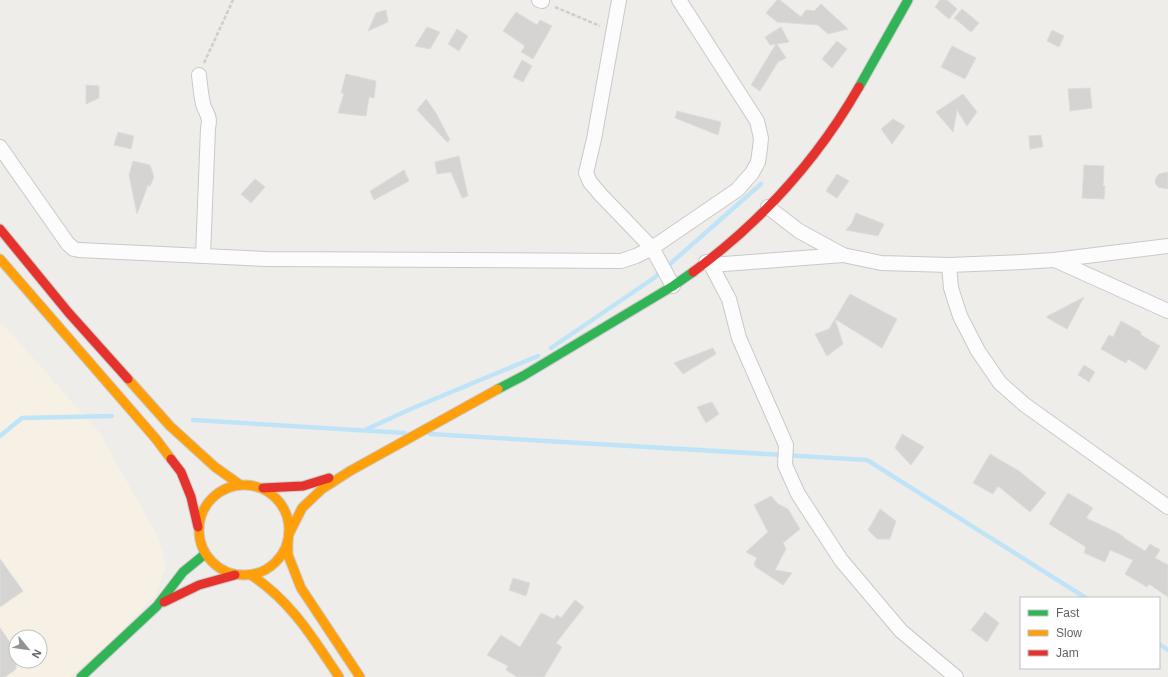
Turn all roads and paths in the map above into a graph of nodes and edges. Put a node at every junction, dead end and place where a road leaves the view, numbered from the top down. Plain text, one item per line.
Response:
1 (233, 0) edge
2 (619, 0) edge
3 (679, 0) edge
4 (908, 0) edge
5 (541, 1) edge
6 (613, 32) junction
7 (199, 75) joint
8 (0, 147) edge
9 (768, 208) junction
10 (0, 229) edge
11 (1168, 246) edge
12 (652, 248) junction
13 (843, 255) junction
14 (203, 256) junction
15 (0, 259) edge
16 (1054, 260) junction
17 (709, 264) junction
18 (949, 265) junction
19 (673, 286) junction
20 (1168, 311) edge
21 (350, 471) junction
22 (239, 484) junction
23 (263, 488) junction
24 (1168, 507) edge
25 (198, 527) junction
26 (288, 537) junction
27 (205, 554) junction
28 (235, 575) junction
29 (251, 575) junction
30 (157, 606) junction
31 (81, 677) edge
32 (339, 677) edge
33 (360, 677) edge
34 (956, 677) edge

1 - 7 path
2 - 6 street
3 - 12 street
4 - 9 main road
5 - 6 path
6 - 12 street
7 - 14 street
8 - 14 street
9 - 13 street
9 - 17 main road
10 - 22 main road
11 - 16 street
12 - 14 street
12 - 19 street
13 - 17 street
13 - 18 street
15 - 25 main road
16 - 18 street
16 - 20 street
17 - 19 main road
17 - 34 street
18 - 24 street
19 - 21 main road
21 - 23 main road
21 - 26 main road
22 - 23 main road
22 - 25 main road
23 - 26 main road
25 - 27 main road
26 - 29 main road
26 - 33 main road
27 - 28 main road
27 - 30 main road
28 - 29 main road
28 - 30 main road
29 - 32 main road
30 - 31 main road

